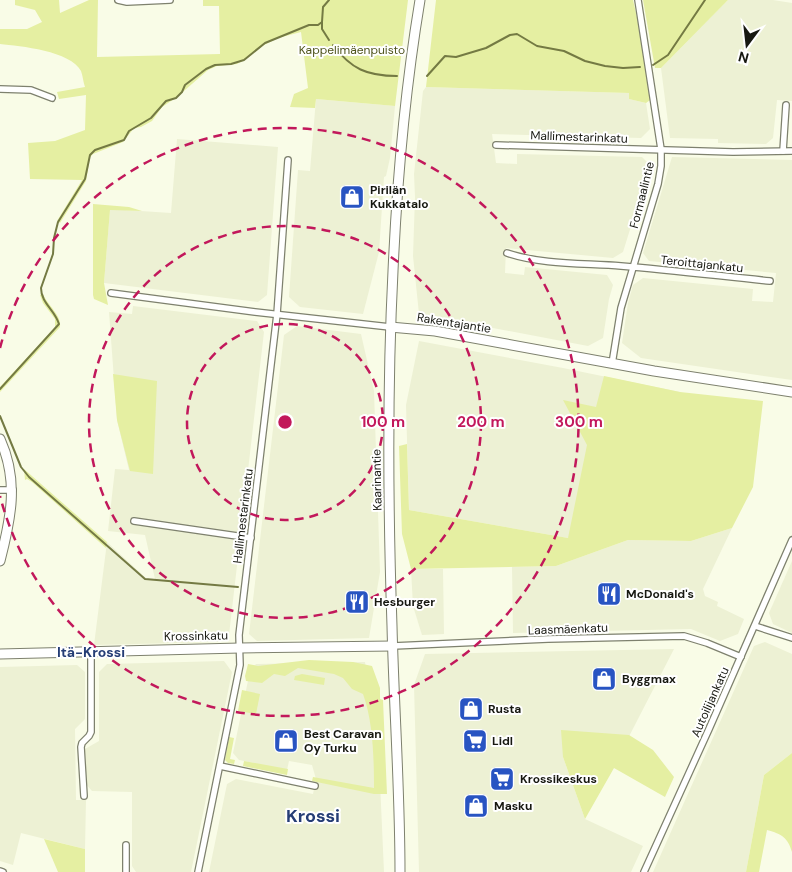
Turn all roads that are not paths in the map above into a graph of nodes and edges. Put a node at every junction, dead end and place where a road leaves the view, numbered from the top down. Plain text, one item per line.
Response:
1 (118, 0) edge
2 (170, 0) edge
3 (420, 0) edge
4 (638, 0) edge
5 (0, 89) edge
6 (52, 98) dead end
7 (786, 105) dead end
8 (496, 145) dead end
9 (661, 149) junction
10 (783, 151) junction
11 (792, 151) edge
12 (288, 160) dead end
13 (507, 253) dead end
14 (633, 267) junction
15 (770, 281) dead end
16 (111, 293) dead end
17 (277, 314) junction
18 (390, 327) junction
19 (612, 364) junction
20 (792, 392) edge
21 (0, 439) edge
22 (0, 490) edge
23 (12, 490) junction
24 (134, 521) dead end
25 (251, 538) junction
26 (792, 540) edge
27 (0, 561) edge
28 (755, 626) junction
29 (792, 638) edge
30 (393, 646) junction
31 (240, 648) junction
32 (92, 652) junction
33 (0, 654) edge
34 (741, 657) junction
35 (220, 766) junction
36 (315, 786) dead end
37 (84, 796) dead end
38 (126, 845) dead end
39 (126, 872) edge
40 (198, 872) edge
41 (400, 872) edge
42 (644, 872) edge

1 - 2 street
3 - 18 street, Kaarinantie
4 - 9 street, Formaalintie
5 - 6 street
7 - 10 street
8 - 9 street, Mallimestarinkatu
9 - 10 street, Mallimestarinkatu
9 - 14 street, Formaalintie
10 - 11 street, Mallimestarinkatu
12 - 17 street, Hallimestarinkatu
13 - 14 street, Teroittajankatu
14 - 15 street, Teroittajankatu
14 - 19 street, Formaalintie
16 - 17 street, Rakentajantie
17 - 18 street, Rakentajantie
17 - 25 street, Hallimestarinkatu
18 - 19 street, Rakentajantie
18 - 30 street, Kaarinantie
19 - 20 street, Rakentajantie
21 - 23 street
22 - 23 street
23 - 27 street
24 - 25 street
25 - 31 street, Hallimestarinkatu
26 - 28 street, Autoilijankatu
28 - 29 street
28 - 34 street, Autoilijankatu
30 - 31 street, Krossinkatu
30 - 34 street, Laasmäenkatu
30 - 41 street, Kaarinantie
31 - 32 street, Krossinkatu
31 - 35 street, Hallimestarinkatu
32 - 33 street, Krossinkatu
32 - 37 street
34 - 42 street, Autoilijankatu
35 - 36 street
35 - 40 street, Hallimestarinkatu
38 - 39 street

